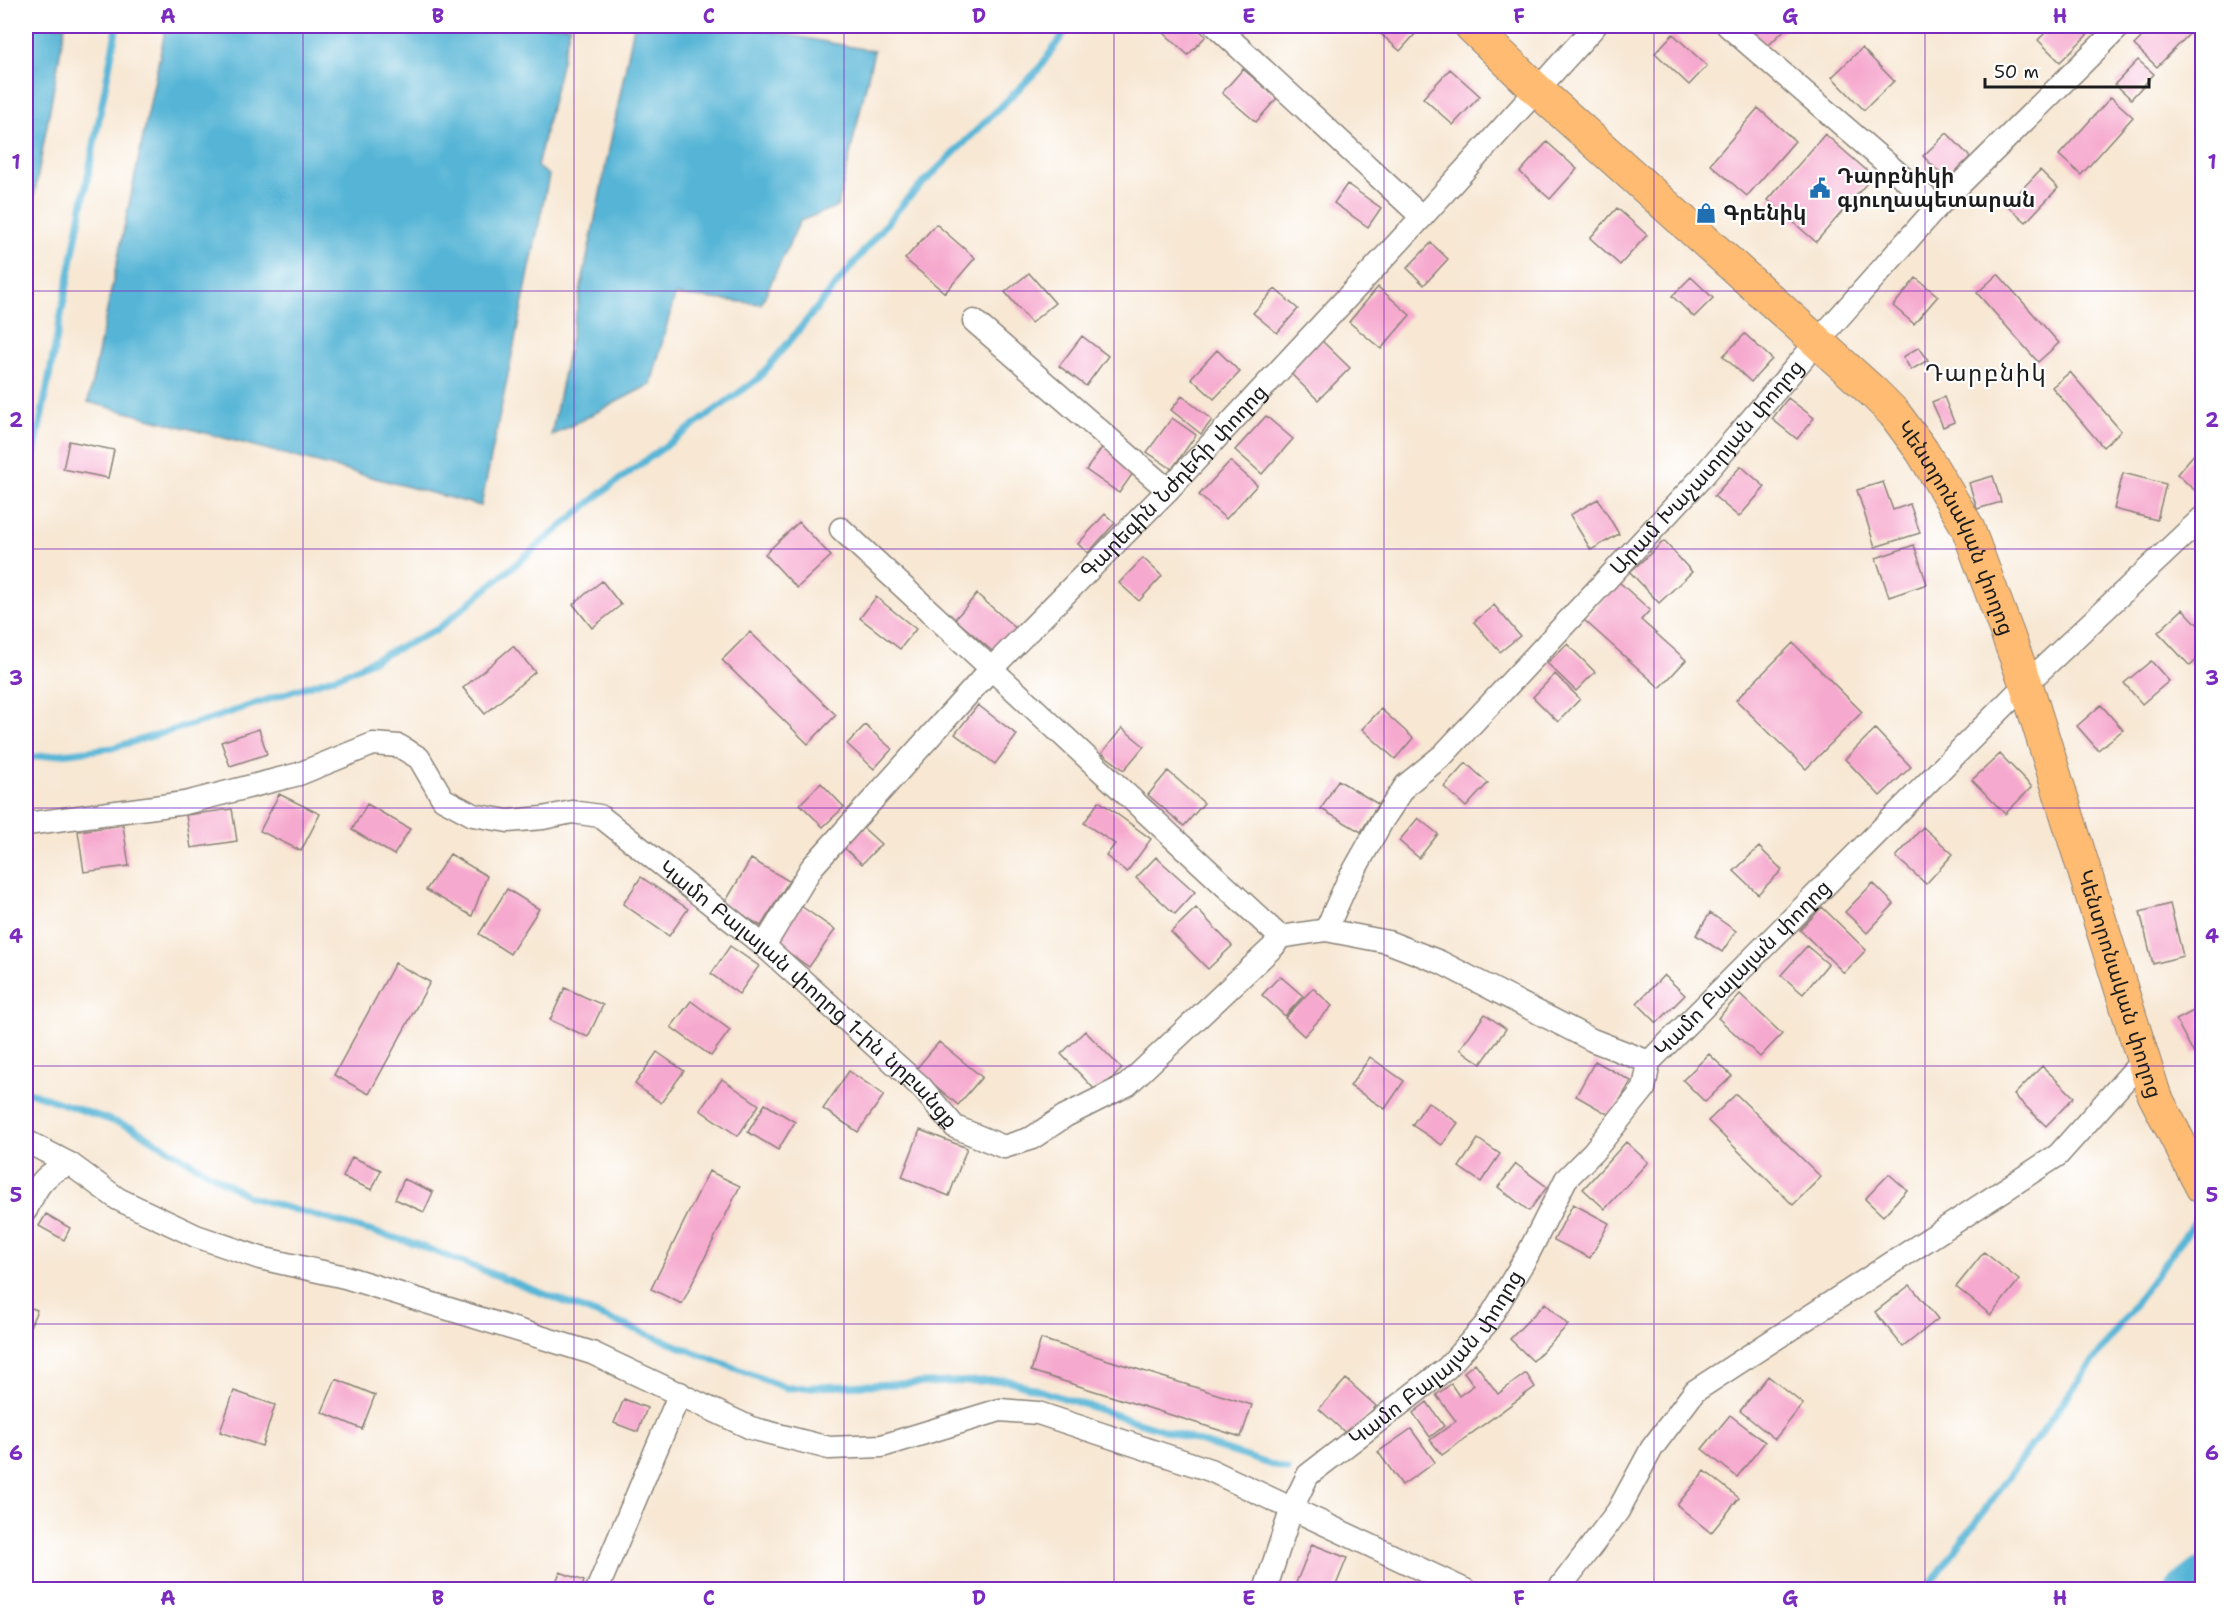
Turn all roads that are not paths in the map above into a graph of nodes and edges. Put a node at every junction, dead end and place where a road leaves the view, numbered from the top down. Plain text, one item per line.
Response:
1 (1216, 26) edge
2 (1471, 26) edge
3 (1595, 26) edge
4 (1728, 26) edge
5 (2120, 26) edge
6 (1535, 88) junction
7 (1937, 207) junction
8 (1422, 217) junction
9 (974, 321) dead end
10 (1818, 341) junction
11 (1168, 490) junction
12 (2202, 518) edge
13 (841, 529) dead end
14 (990, 670) junction
15 (2026, 684) junction
16 (26, 824) edge
17 (1326, 930) junction
18 (1280, 937) junction
19 (764, 946) junction
20 (2142, 1061) junction
21 (1649, 1062) junction
22 (26, 1141) edge
23 (70, 1164) junction
24 (2201, 1183) edge
25 (26, 1210) edge
26 (680, 1393) junction
27 (1292, 1508) junction
28 (597, 1590) edge
29 (1265, 1590) edge
30 (1465, 1590) edge
31 (1558, 1590) edge

1 - 8 street
2 - 6 main road, Կենտրոնական փողոց
3 - 6 street, Գարեգին Նժդեհի փողոց
4 - 7 street
5 - 7 street, Արամ Խաչատրյան փողոց
6 - 8 street, Գարեգին Նժդեհի փողոց
6 - 10 main road, Կենտրոնական փողոց
7 - 10 street, Արամ Խաչատրյան փողոց
8 - 11 street, Գարեգին Նժդեհի փողոց
9 - 11 street
10 - 15 main road, Կենտրոնական փողոց
10 - 17 street, Արամ Խաչատրյան փողոց
11 - 14 street, Գարեգին Նժդեհի փողոց
12 - 15 street, Կամո Բալայան փողոց
13 - 14 street
14 - 18 street
14 - 19 street, Գարեգին Նժդեհի փողոց
15 - 20 main road, Կենտրոնական փողոց
15 - 21 street, Կամո Բալայան փողոց
16 - 19 street, Կամո Բալայան փողոց 1-ին նրբանցք
17 - 18 street
17 - 21 street
18 - 19 street, Կամո Բալայան փողոց 1-ին նրբանցք
20 - 24 main road, Կենտրոնական փողոց
20 - 31 street
21 - 27 street, Կամո Բալայան փողոց
22 - 23 street
23 - 25 street
23 - 26 street
26 - 27 street
26 - 28 street
27 - 29 street, Կամո Բալայան փողոց
27 - 30 street

